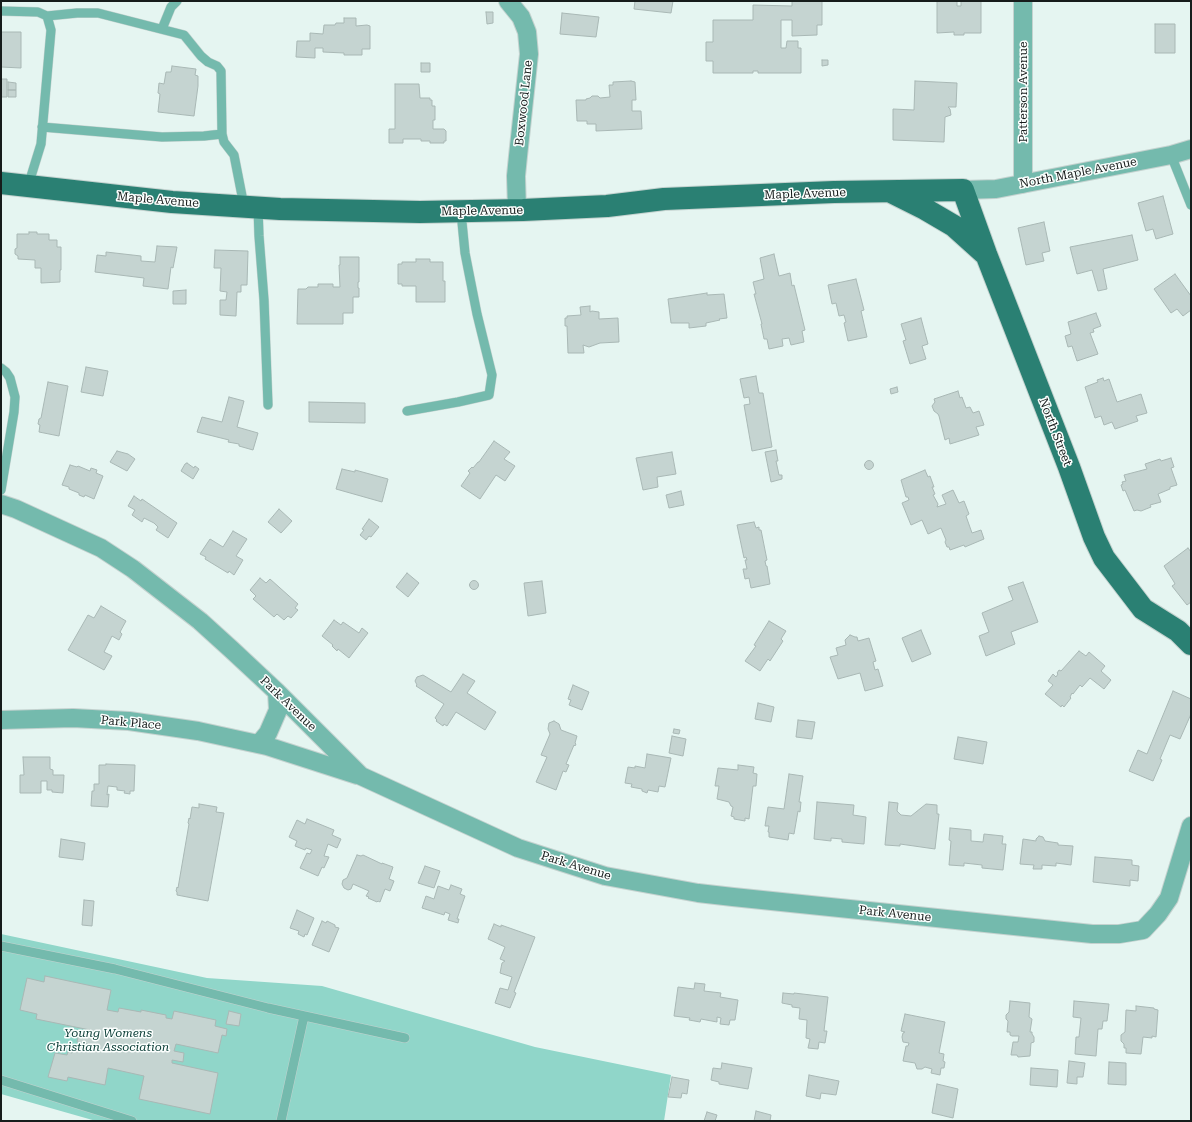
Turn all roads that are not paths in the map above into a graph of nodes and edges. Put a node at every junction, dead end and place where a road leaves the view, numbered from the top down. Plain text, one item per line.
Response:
1 (177, 1) edge
2 (508, 1) edge
3 (1024, 1) edge
4 (1, 11) edge
5 (47, 16) junction
6 (162, 29) junction
7 (42, 127) junction
8 (222, 134) junction
9 (1191, 149) edge
10 (1171, 155) junction
11 (1, 183) edge
12 (1023, 184) junction
13 (28, 186) junction
14 (963, 190) junction
15 (888, 191) junction
16 (1191, 205) edge
17 (251, 207) junction
18 (517, 210) junction
19 (461, 212) junction
20 (986, 254) junction
21 (1, 368) edge
22 (268, 405) dead end
23 (407, 410) dead end
24 (1, 490) edge
25 (1, 504) edge
26 (1191, 644) edge
27 (277, 692) junction
28 (1, 720) edge
29 (259, 744) junction
30 (361, 776) junction
31 (1191, 826) edge
32 (1, 946) edge
33 (304, 1016) junction
34 (405, 1038) dead end
35 (1, 1080) edge
36 (119, 1119) edge
37 (132, 1121) edge
38 (281, 1121) edge

1 - 6 lane
2 - 18 street, Boxwood Lane
3 - 12 street, Patterson Avenue
4 - 5 lane
5 - 6 lane
5 - 7 lane
6 - 8 lane
7 - 8 lane
7 - 13 lane
8 - 17 lane
9 - 10 street, North Maple Avenue
10 - 12 street, North Maple Avenue
10 - 16 lane
11 - 13 main road, Maple Avenue
12 - 14 street, North Maple Avenue
13 - 17 main road, Maple Avenue
14 - 15 main road, Maple Avenue
14 - 20 main road, North Street
15 - 18 main road, Maple Avenue
15 - 20 main road
17 - 19 main road, Maple Avenue
17 - 22 lane
18 - 19 main road, Maple Avenue
19 - 23 lane
20 - 26 main road, North Street
21 - 24 lane
25 - 27 street, Park Avenue
27 - 29 street
27 - 30 street, Park Avenue
28 - 29 street, Park Place
29 - 30 street, Park Place
30 - 31 street, Park Avenue
32 - 33 lane
33 - 34 lane
33 - 38 lane
35 - 36 lane
36 - 37 lane

